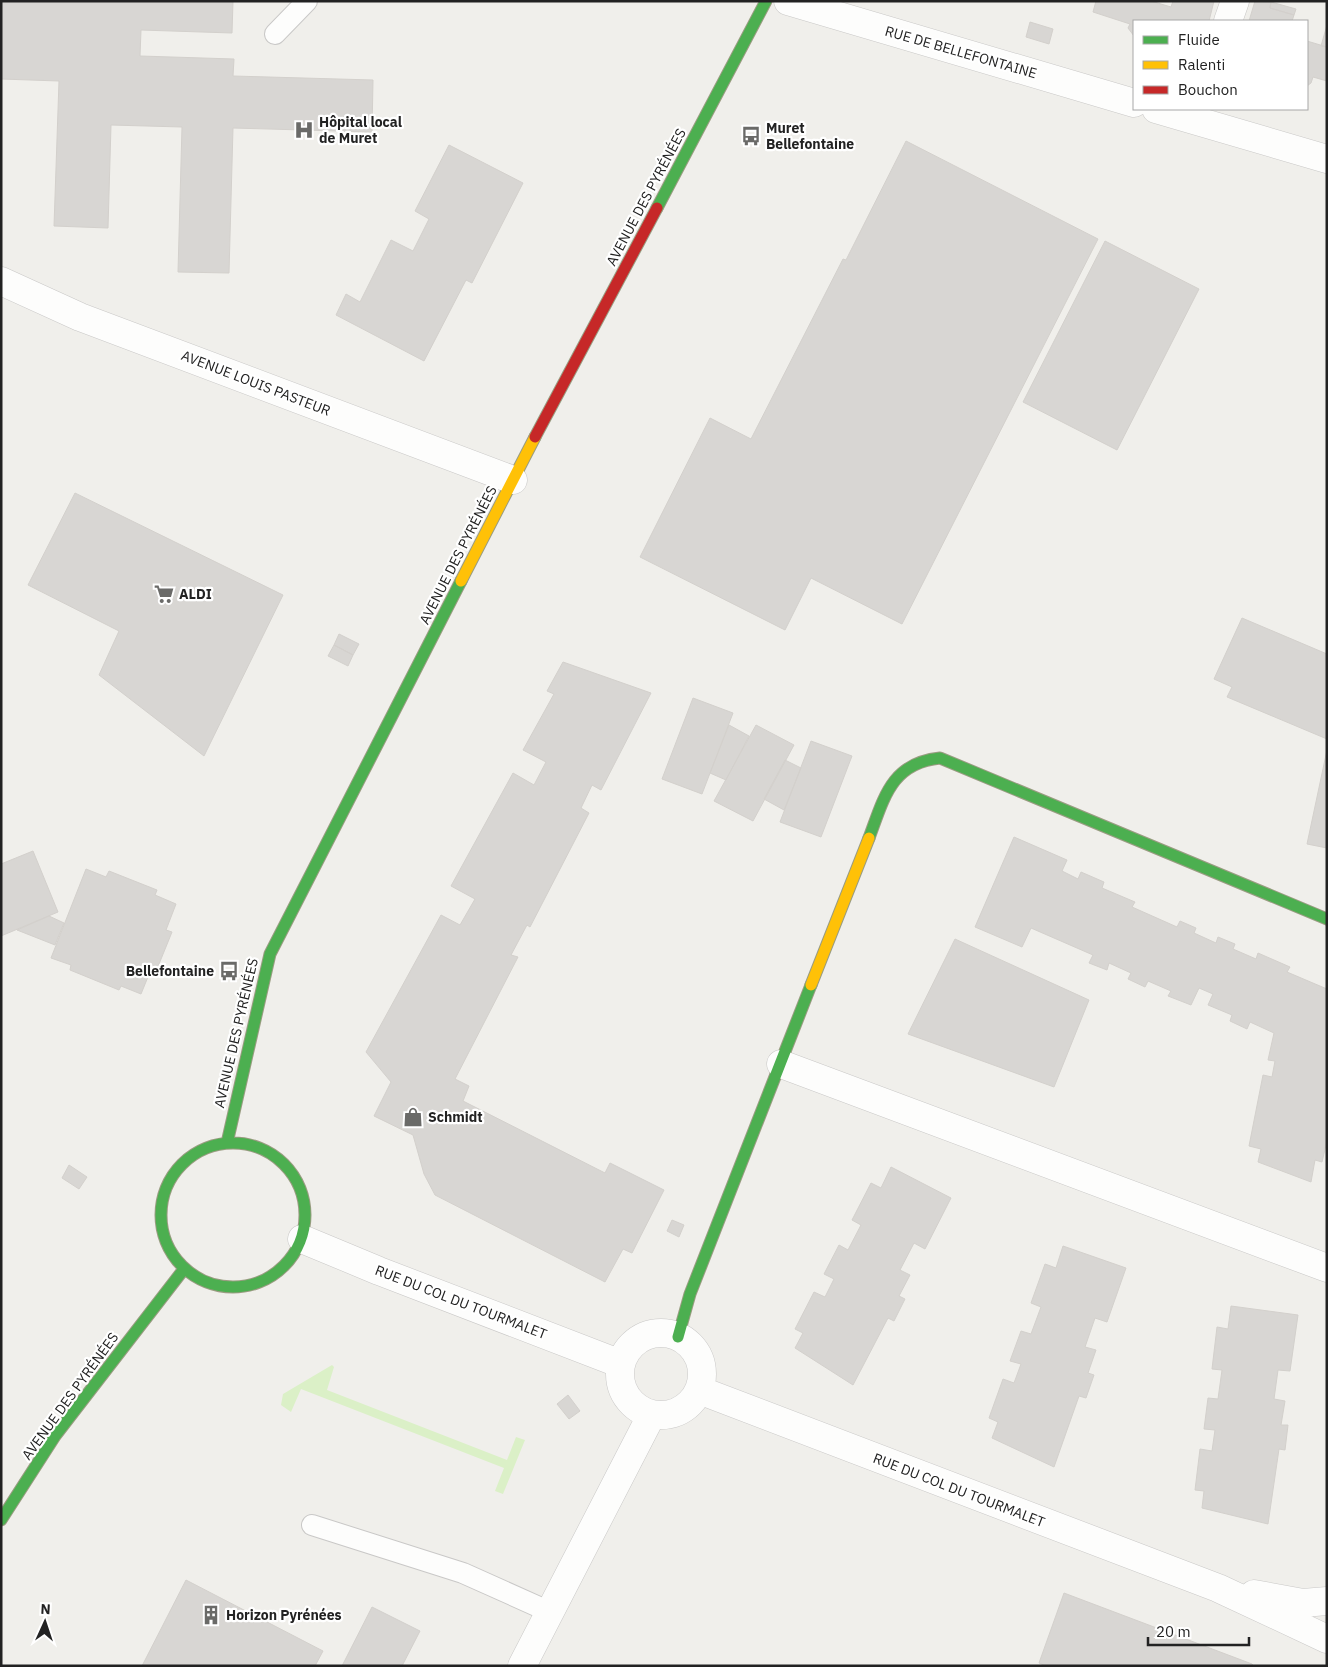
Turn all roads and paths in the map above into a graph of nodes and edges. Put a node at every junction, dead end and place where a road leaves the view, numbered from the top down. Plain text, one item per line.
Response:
1 (307, 1) edge
2 (766, 1) edge
3 (788, 1) edge
4 (1234, 1) edge
5 (1228, 20) edge
6 (275, 34) dead end
7 (1133, 102) edge
8 (1163, 110) edge
9 (1200, 115) edge
10 (1327, 159) edge
11 (1, 281) edge
12 (513, 480) junction
13 (1327, 919) edge
14 (781, 1064) junction
15 (227, 1143) junction
16 (302, 1239) junction
17 (1327, 1268) edge
18 (184, 1269) junction
19 (678, 1337) junction
20 (622, 1364) junction
21 (699, 1390) junction
22 (652, 1414) junction
23 (1, 1520) edge
24 (312, 1525) dead end
25 (1218, 1588) junction
26 (1327, 1601) edge
27 (550, 1612) junction
28 (1327, 1639) edge
29 (522, 1666) edge

1 - 6 lane
2 - 12 main road, AVENUE DES PYRÉNÉES
3 - 7 street, RUE DE BELLEFONTAINE
4 - 5 street
8 - 9 street
9 - 10 street
11 - 12 street, AVENUE LOUIS PASTEUR
12 - 15 main road, AVENUE DES PYRÉNÉES
13 - 14 main road
14 - 17 street
14 - 19 main road
15 - 16 main road
15 - 18 main road
16 - 18 main road
16 - 20 street, RUE DU COL DU TOURMALET
18 - 23 main road, AVENUE DES PYRÉNÉES
19 - 20 street
19 - 21 street
20 - 22 street
21 - 22 street
21 - 25 street, RUE DU COL DU TOURMALET
22 - 27 street
24 - 27 lane
25 - 26 street, RUE DU COL DU TOURMALET
25 - 28 street, RUE DU COL DU TOURMALET
27 - 29 street

